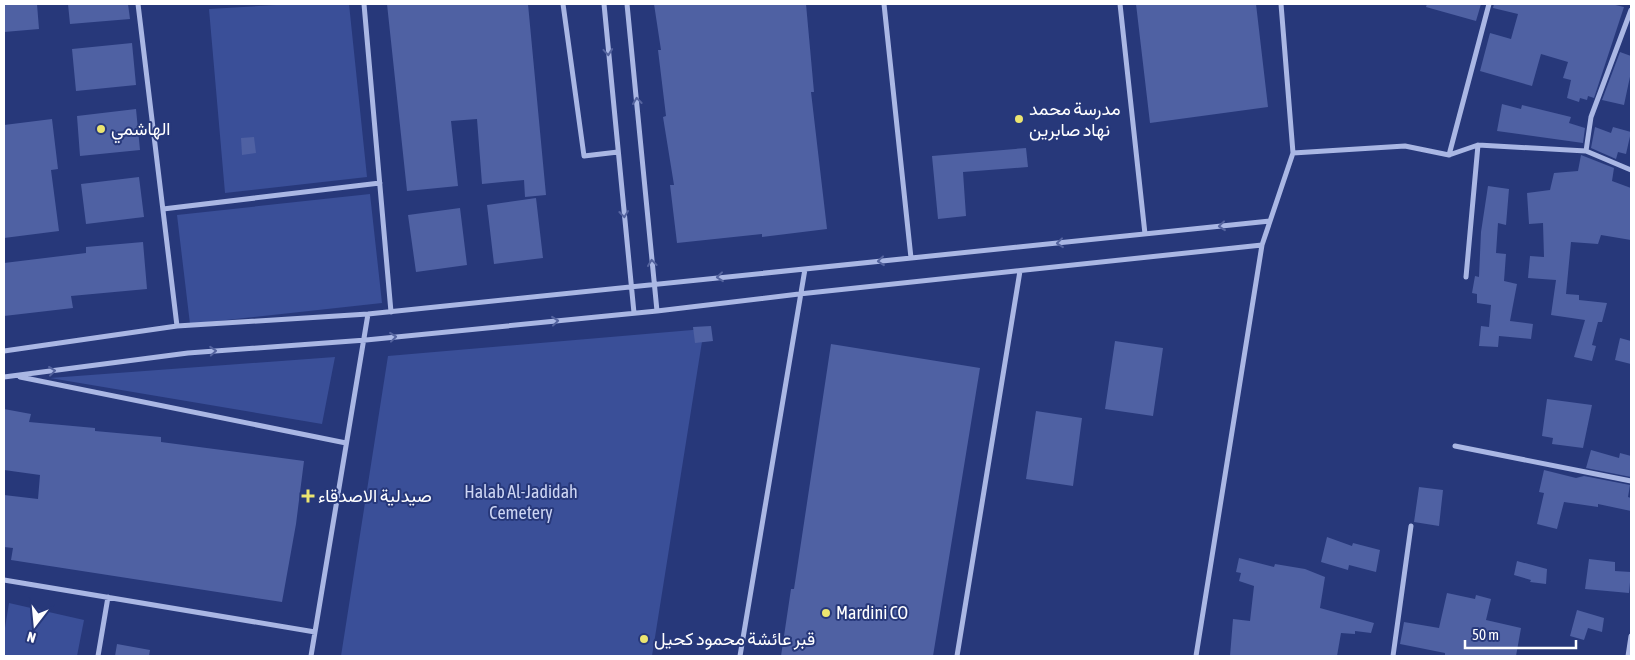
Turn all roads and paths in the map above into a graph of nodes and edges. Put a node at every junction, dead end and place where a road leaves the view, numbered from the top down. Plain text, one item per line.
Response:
1 (138, 4) edge
2 (364, 4) edge
3 (563, 4) edge
4 (604, 4) edge
5 (627, 4) edge
6 (884, 4) edge
7 (1120, 4) edge
8 (1281, 4) edge
9 (1489, 4) edge
10 (1631, 10) edge
11 (1478, 145) junction
12 (1586, 151) junction
13 (618, 152) junction
14 (1293, 153) junction
15 (1449, 155) junction
16 (1631, 170) edge
17 (380, 183) junction
18 (163, 209) junction
19 (1270, 221) junction
20 (1145, 234) junction
21 (1262, 245) junction
22 (911, 258) junction
23 (805, 269) junction
24 (1020, 271) junction
25 (1466, 277) dead end
26 (654, 284) junction
27 (631, 286) junction
28 (799, 294) junction
29 (657, 311) junction
30 (391, 312) junction
31 (634, 313) junction
32 (368, 314) junction
33 (177, 326) junction
34 (366, 340) junction
35 (4, 351) edge
36 (14, 376) junction
37 (4, 377) edge
38 (346, 443) junction
39 (1455, 446) dead end
40 (1631, 481) edge
41 (1411, 526) dead end
42 (4, 580) edge
43 (108, 597) junction
44 (315, 632) junction
45 (1631, 636) edge
46 (98, 656) edge
47 (311, 656) edge
48 (740, 656) edge
49 (957, 656) edge
50 (1196, 656) edge
51 (1393, 656) edge
52 (1628, 656) edge

1 - 18 street
2 - 17 street
3 - 13 street
4 -> 13 street
26 -> 5 street
6 - 22 street
7 - 20 street
8 - 14 street
9 - 15 street
10 - 12 street
11 - 12 street
11 - 15 street
11 - 25 street
12 - 16 street
13 -> 27 street
14 - 15 street
14 - 19 street
17 - 18 street
17 - 30 street
18 - 33 street
19 -> 20 street
19 - 21 street
20 -> 22 street
21 - 24 street
21 - 50 street
22 -> 23 street
23 -> 26 street
23 - 28 street
24 - 28 street
24 - 49 street
26 - 27 street
26 - 29 street
27 - 30 street
27 - 31 street
28 - 29 street
28 - 48 street
29 - 31 street
30 - 32 street
34 -> 31 street
32 - 33 street
32 - 34 street
33 - 35 street
36 -> 34 street
34 - 38 street
36 - 37 street
36 - 38 street
38 - 44 street
39 - 40 street
41 - 51 street
42 - 43 street
43 - 44 street
43 - 46 street
44 - 47 street
45 - 52 street

